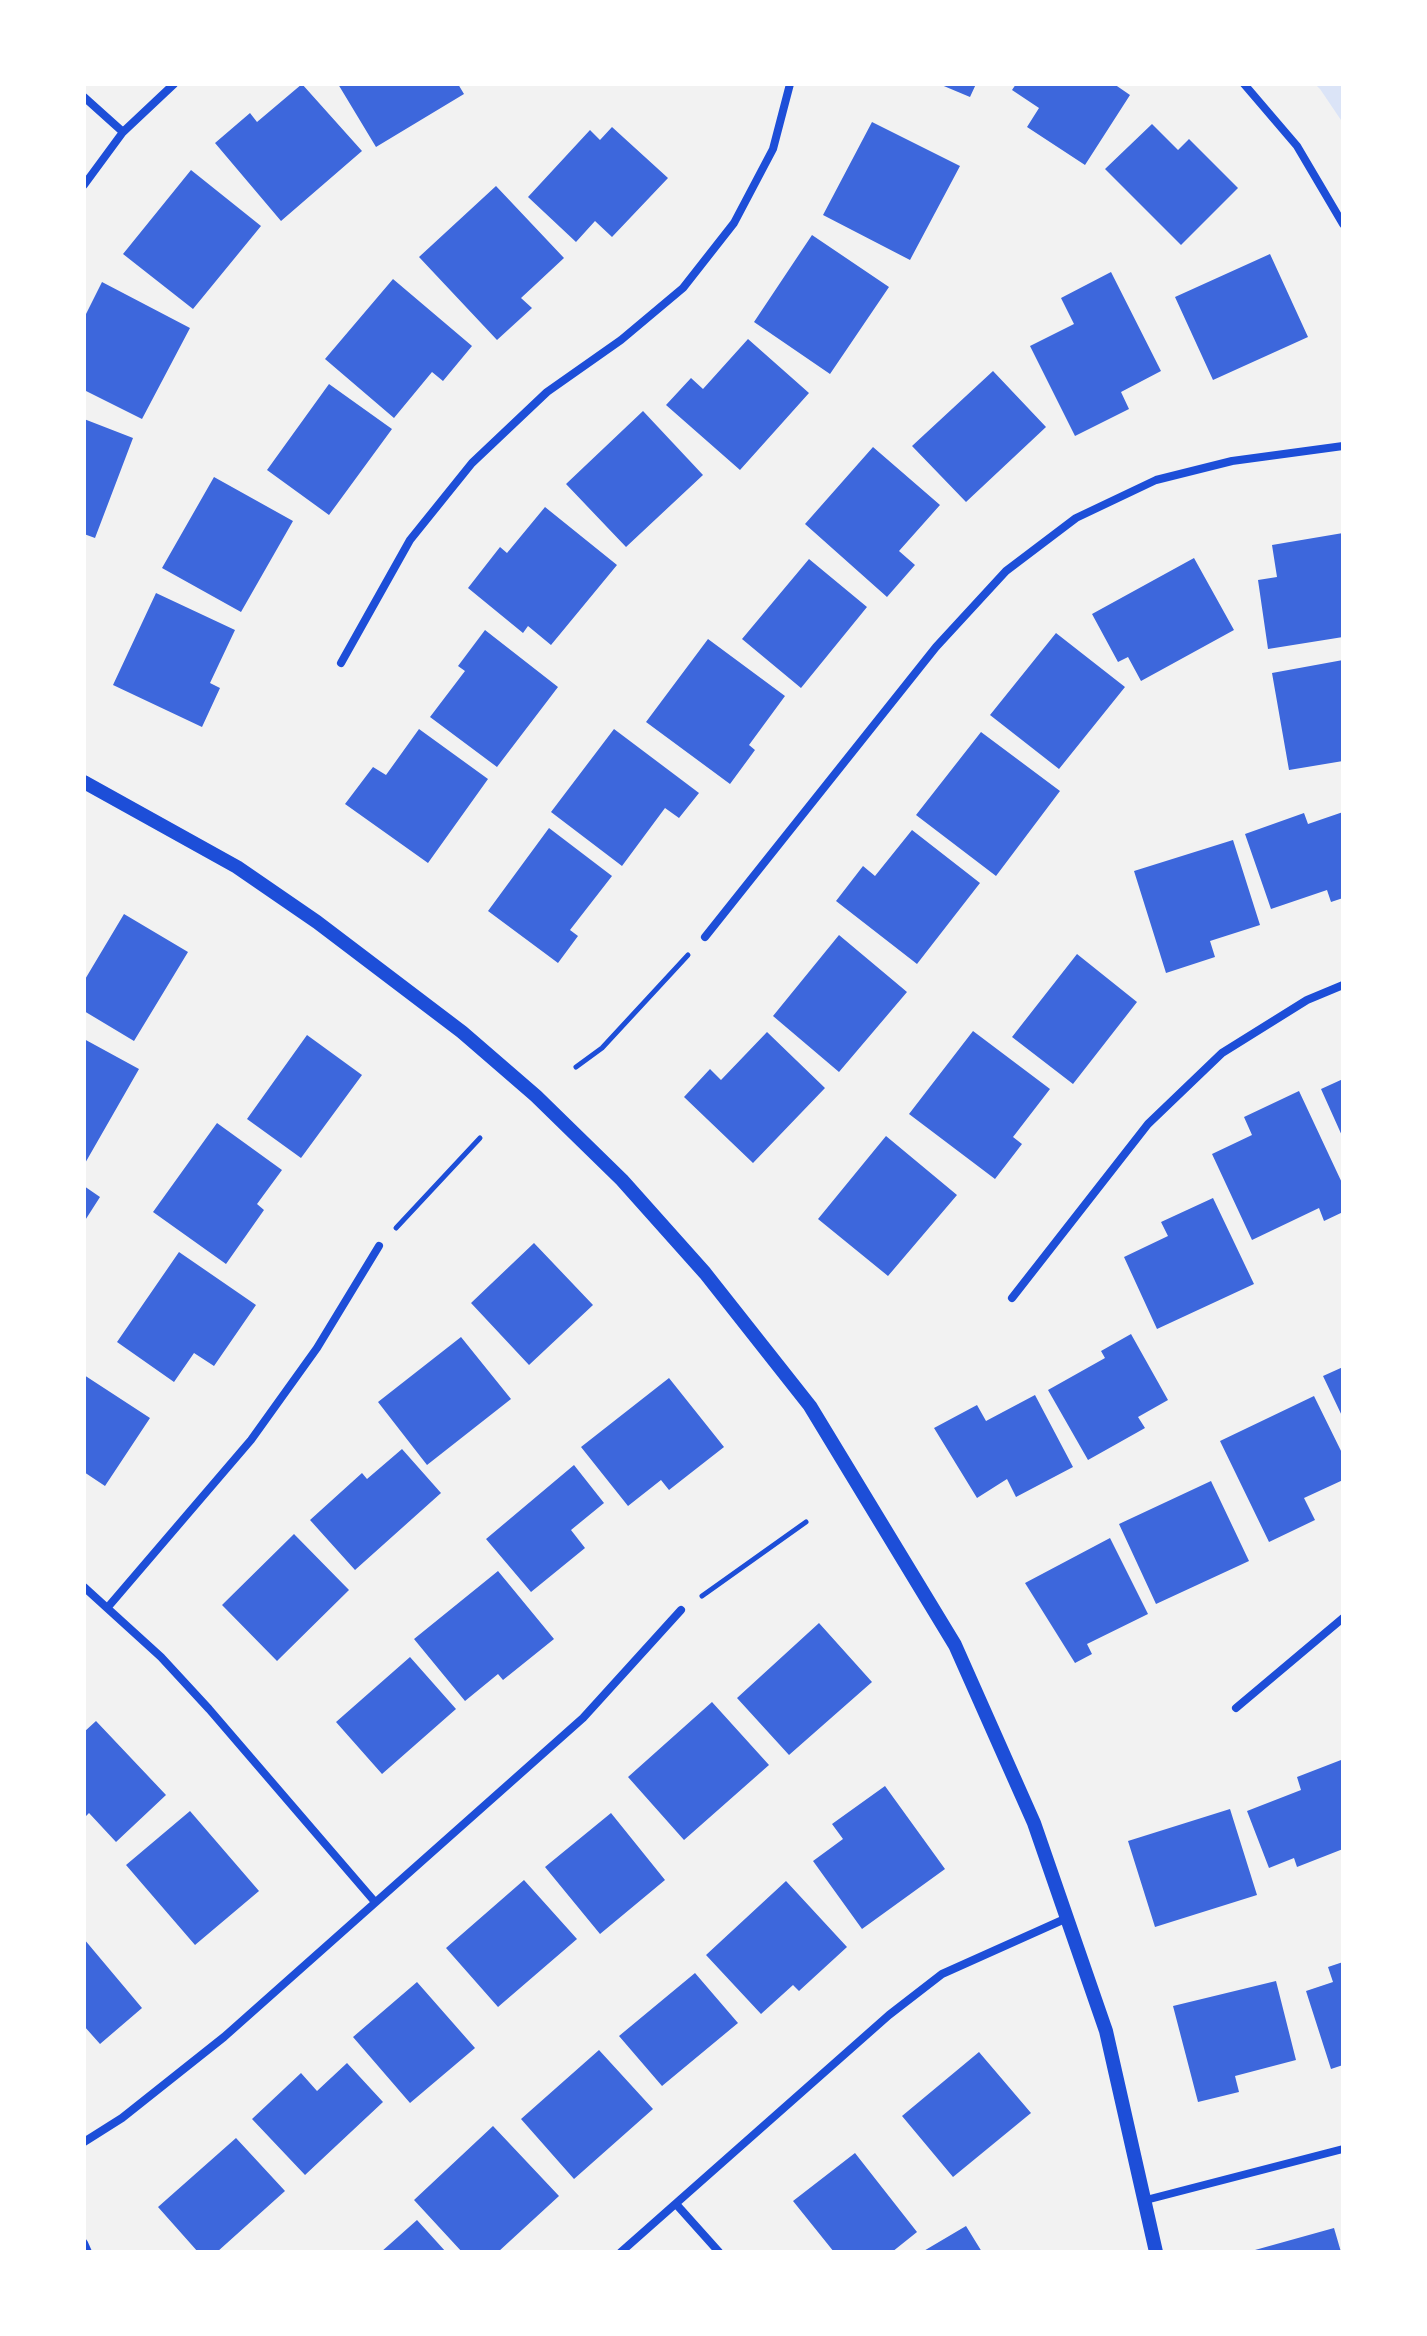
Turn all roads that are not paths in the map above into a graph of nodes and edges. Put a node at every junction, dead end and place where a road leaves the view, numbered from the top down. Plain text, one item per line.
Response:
1 (174, 84) edge
2 (790, 84) edge
3 (1244, 84) edge
4 (84, 97) edge
5 (123, 132) junction
6 (84, 185) edge
7 (1343, 224) edge
8 (1343, 446) edge
9 (341, 663) dead end
10 (84, 782) edge
11 (705, 937) road end
12 (1343, 985) edge
13 (379, 1246) road end
14 (1012, 1298) dead end
15 (84, 1587) edge
16 (108, 1607) junction
17 (681, 1610) road end
18 (1343, 1618) edge
19 (1236, 1708) dead end
20 (375, 1902) junction
21 (1067, 1918) junction
22 (84, 2142) edge
23 (1343, 2149) edge
24 (1146, 2200) junction
25 (676, 2204) junction
26 (84, 2243) edge
27 (88, 2252) edge
28 (621, 2252) edge
29 (719, 2252) edge
30 (1156, 2252) edge

1 - 5 street
2 - 9 street
3 - 7 street
4 - 5 street
5 - 6 street
8 - 11 street
10 - 21 street
12 - 14 street
13 - 16 street
15 - 16 street
16 - 20 street
17 - 20 street
18 - 19 street
20 - 22 street
21 - 24 street
21 - 25 street
23 - 24 street
24 - 30 street
25 - 28 street
25 - 29 street
26 - 27 street

